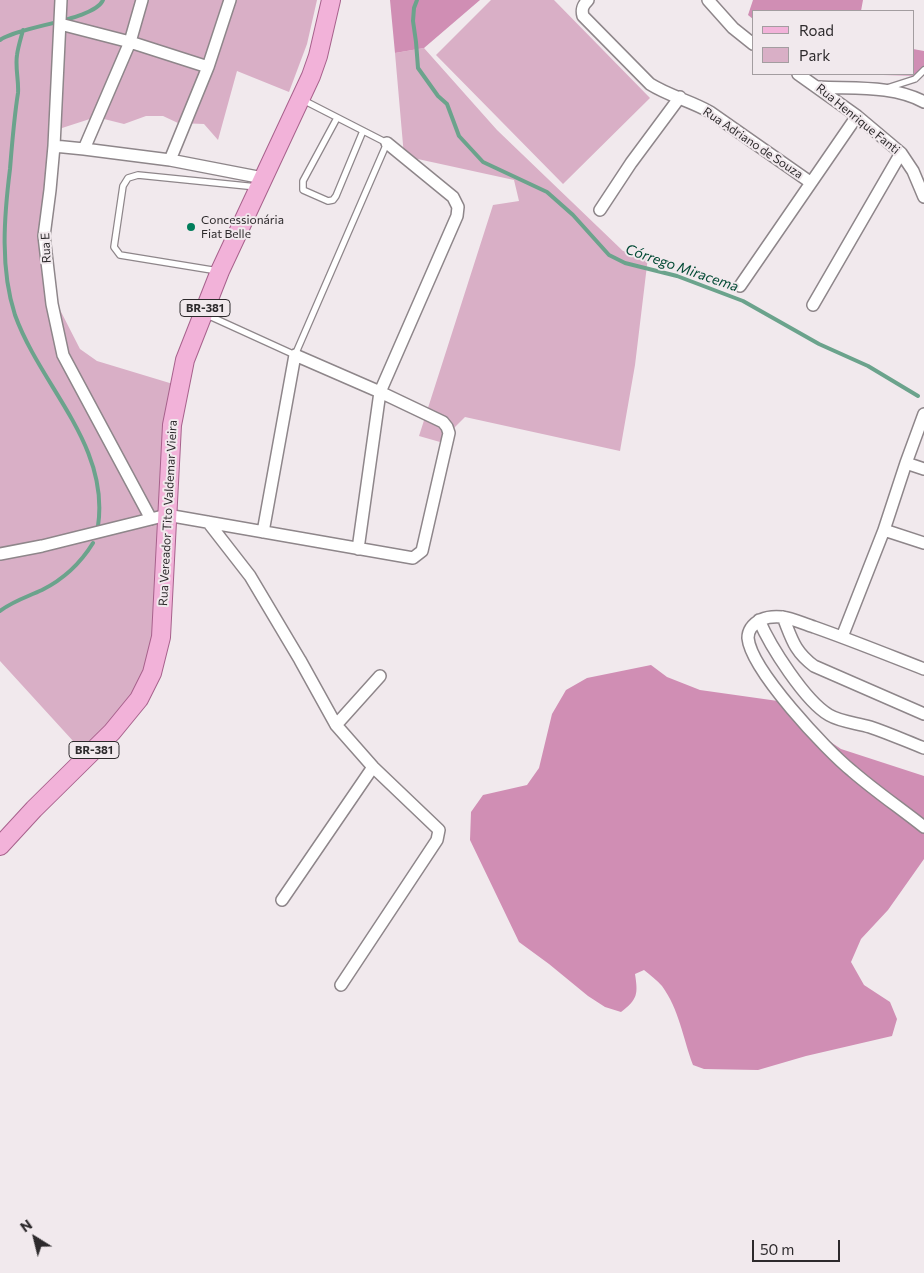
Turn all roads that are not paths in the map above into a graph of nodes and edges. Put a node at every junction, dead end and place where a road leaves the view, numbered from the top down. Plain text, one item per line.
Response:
1 (61, 0) edge
2 (142, 0) edge
3 (230, 0) edge
4 (331, 0) edge
5 (588, 0) edge
6 (708, 0) edge
7 (60, 21) junction
8 (130, 42) junction
9 (752, 43) edge
10 (208, 67) junction
11 (924, 70) edge
12 (800, 75) edge
13 (819, 87) junction
14 (883, 90) junction
15 (680, 97) junction
16 (301, 99) junction
17 (924, 102) edge
18 (857, 116) junction
19 (337, 118) junction
20 (363, 131) junction
21 (387, 143) junction
22 (54, 146) junction
23 (84, 149) junction
24 (901, 154) junction
25 (170, 160) junction
26 (810, 182) junction
27 (261, 183) junction
28 (924, 197) edge
29 (600, 210) dead end
30 (220, 272) junction
31 (740, 286) dead end
32 (813, 305) dead end
33 (203, 313) junction
34 (295, 355) junction
35 (380, 392) junction
36 (924, 414) edge
37 (906, 463) junction
38 (924, 469) edge
39 (159, 517) junction
40 (208, 522) junction
41 (884, 530) junction
42 (263, 532) junction
43 (919, 542) edge
44 (358, 549) junction
45 (924, 552) edge
46 (0, 554) edge
47 (783, 617) junction
48 (760, 620) junction
49 (842, 637) junction
50 (924, 669) edge
51 (380, 676) dead end
52 (924, 714) edge
53 (336, 725) junction
54 (924, 748) edge
55 (373, 767) junction
56 (924, 827) edge
57 (0, 846) edge
58 (282, 900) dead end
59 (341, 984) dead end

1 - 7 street, Rua E
2 - 8 street
3 - 10 street
4 - 16 main road, Rua Vereador Tito Valdemar Vieira / BR-381
5 - 15 street, Rua Adriano de Souza
6 - 9 street
7 - 8 street
7 - 22 street, Rua E
8 - 10 street
8 - 23 street
10 - 25 street
11 - 14 lane
12 - 13 street, Rua Henrique Fanti
13 - 14 street
13 - 18 street, Rua Henrique Fanti
14 - 17 street
15 - 26 street, Rua Adriano de Souza
15 - 29 street
16 - 19 lane
16 - 27 main road, Rua Vereador Tito Valdemar Vieira / BR-381
18 - 24 street, Rua Henrique Fanti
18 - 26 street
19 - 20 lane
19 - 20 lane
20 - 21 lane
21 - 34 lane
21 - 35 street
22 - 23 street
22 - 39 street, Rua E
23 - 25 street
24 - 28 street, Rua Henrique Fanti
24 - 32 street
25 - 27 street
26 - 31 street
27 - 30 main road, Rua Vereador Tito Valdemar Vieira / BR-381
27 - 30 lane
30 - 33 main road, Rua Vereador Tito Valdemar Vieira / BR-381
33 - 34 lane
33 - 39 main road, Rua Vereador Tito Valdemar Vieira / BR-381
34 - 35 street
34 - 42 street
35 - 44 street
35 - 44 street
36 - 37 street
37 - 38 street
37 - 41 street
39 - 40 street
39 - 46 street
39 - 57 main road, Rua Vereador Tito Valdemar Vieira / BR-381
40 - 42 street
40 - 53 street
41 - 43 street
41 - 49 street
42 - 44 street
43 - 45 street
47 - 48 street
47 - 49 street
47 - 52 street
48 - 54 street
48 - 56 street
49 - 50 street
51 - 53 street
53 - 55 street
55 - 58 street
55 - 59 street

